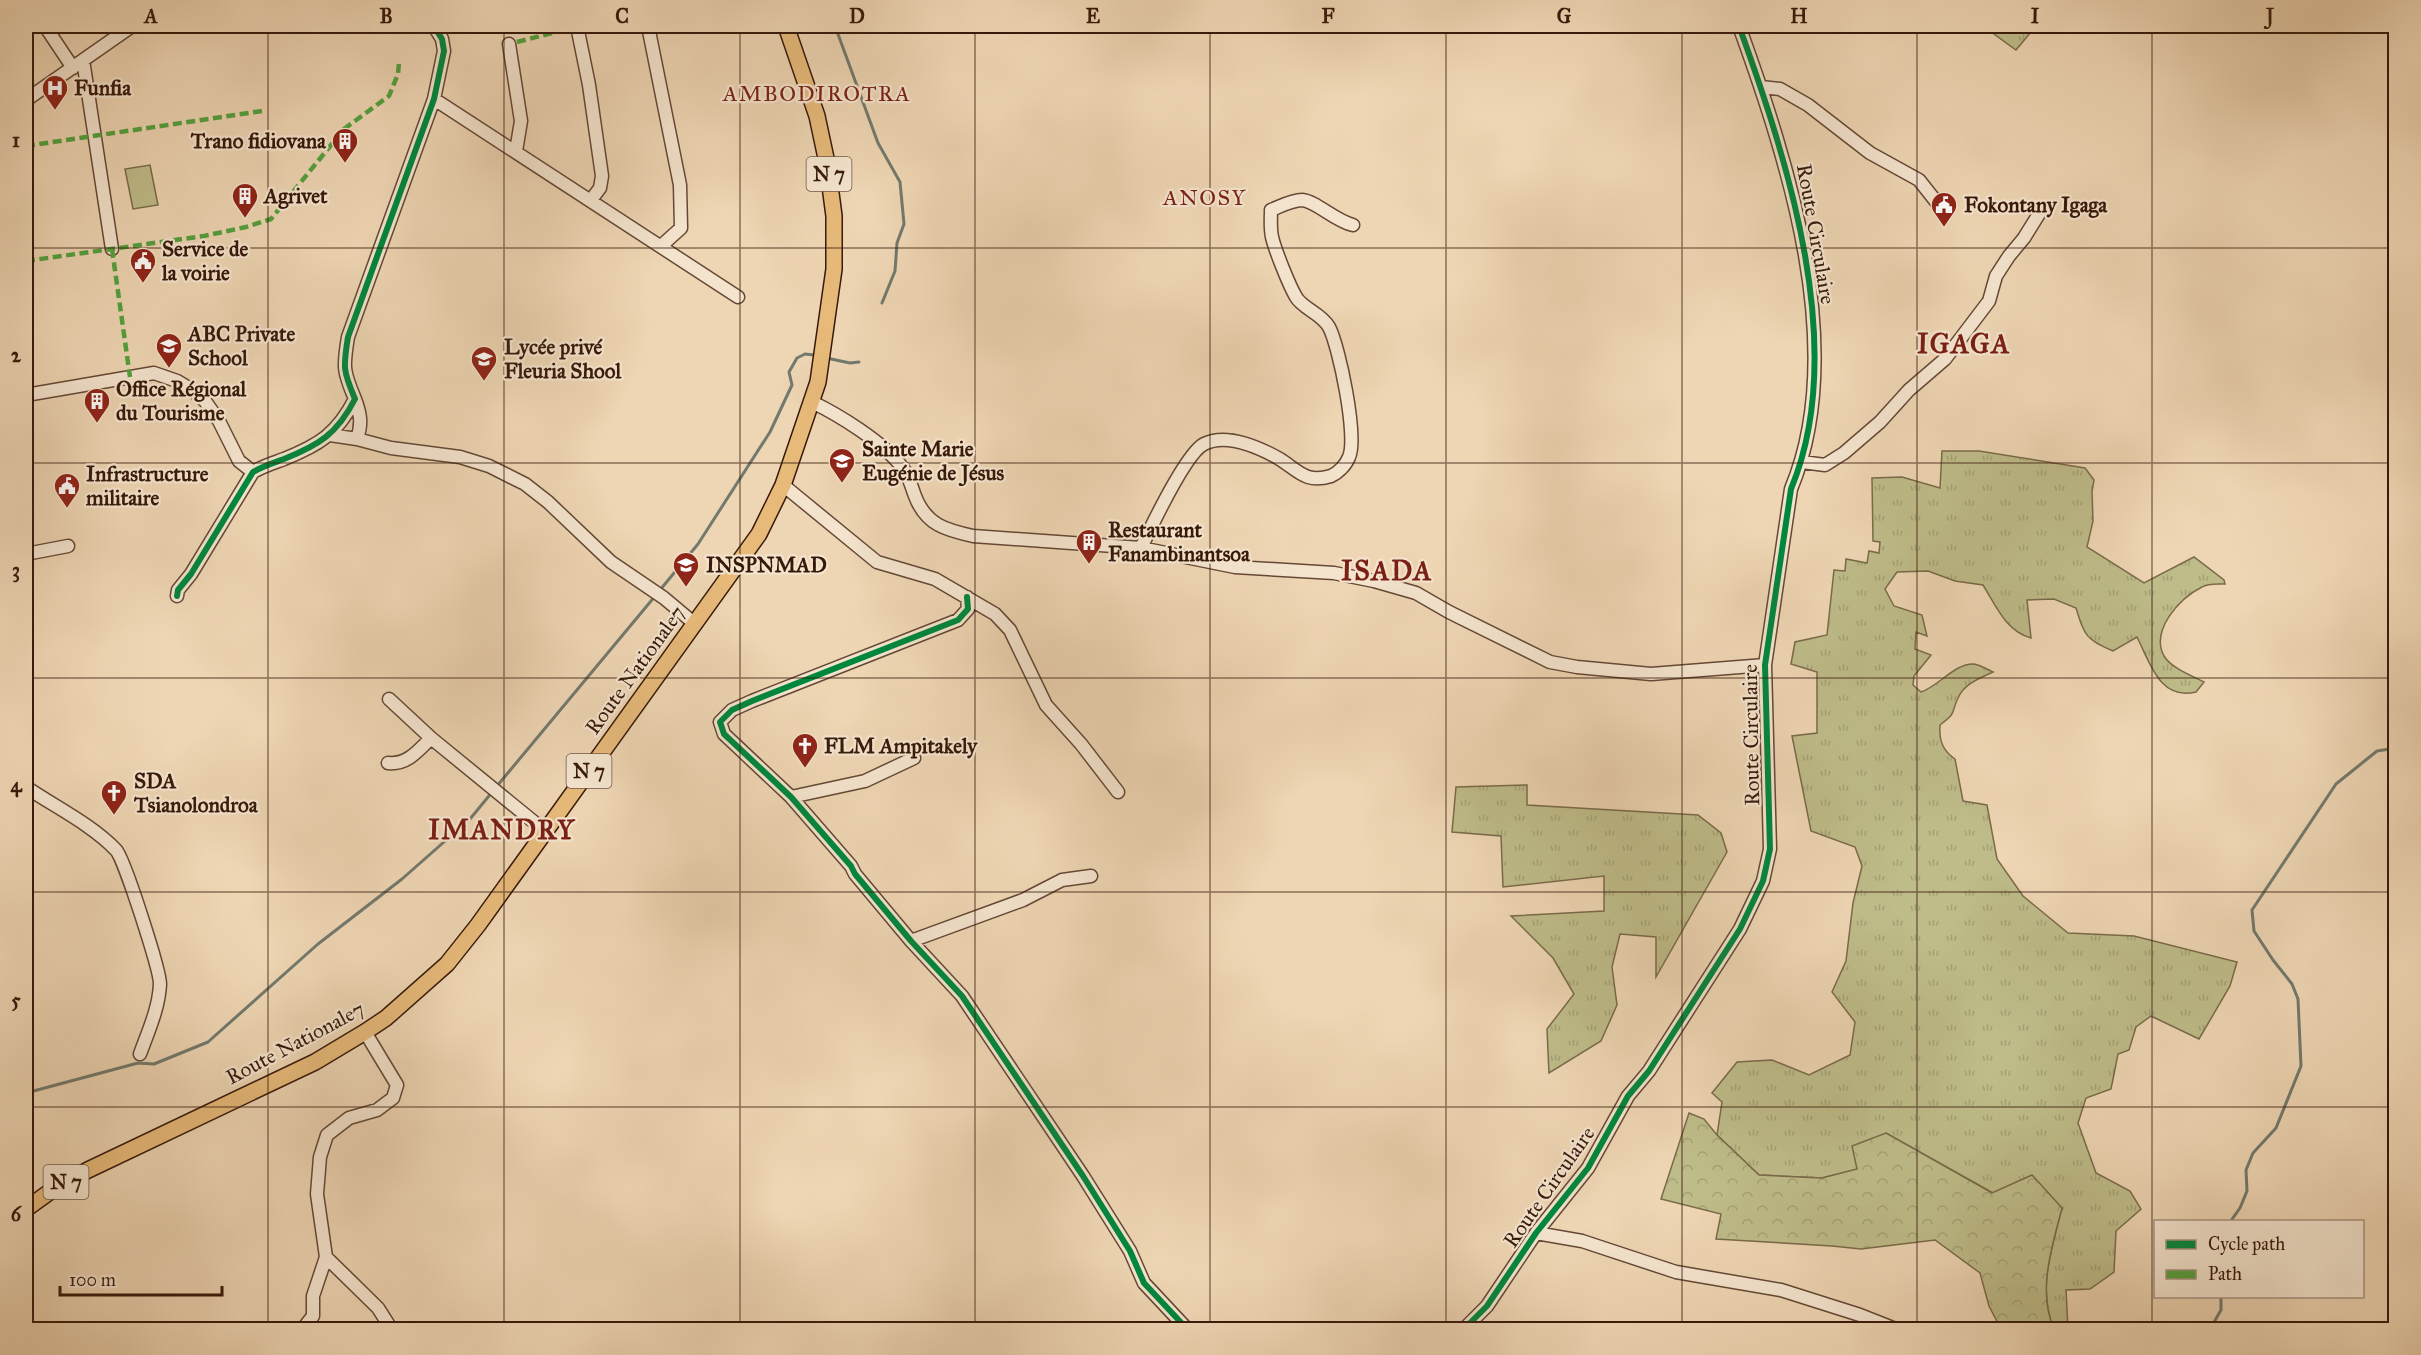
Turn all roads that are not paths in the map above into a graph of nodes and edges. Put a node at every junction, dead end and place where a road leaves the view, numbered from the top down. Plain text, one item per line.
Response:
1 (45, 26) edge
2 (132, 26) edge
3 (434, 26) edge
4 (577, 26) edge
5 (648, 26) edge
6 (786, 26) edge
7 (1739, 26) edge
8 (508, 44) dead end
9 (78, 64) junction
10 (1761, 87) junction
11 (434, 99) junction
12 (26, 100) edge
13 (516, 151) junction
14 (591, 200) junction
15 (1938, 204) dead end
16 (2042, 209) dead end
17 (1353, 225) dead end
18 (661, 246) junction
19 (112, 249) dead end
20 (738, 297) dead end
21 (26, 395) edge
22 (355, 399) junction
23 (812, 402) junction
24 (330, 435) junction
25 (357, 439) junction
26 (1802, 462) junction
27 (253, 472) junction
28 (783, 485) junction
29 (68, 546) dead end
30 (1141, 548) junction
31 (26, 554) edge
32 (177, 596) dead end
33 (967, 597) junction
34 (694, 624) junction
35 (1765, 665) junction
36 (389, 699) dead end
37 (431, 738) junction
38 (914, 758) dead end
39 (388, 763) dead end
40 (26, 787) edge
41 (1118, 792) dead end
42 (790, 797) junction
43 (545, 831) junction
44 (1091, 876) dead end
45 (911, 941) junction
46 (365, 1032) junction
47 (140, 1054) dead end
48 (26, 1209) edge
49 (1536, 1233) junction
50 (326, 1257) junction
51 (303, 1329) edge
52 (392, 1329) edge
53 (1188, 1329) edge
54 (1463, 1329) edge
55 (1898, 1329) edge

1 - 9 street
2 - 9 street
3 - 11 street
4 - 14 street
5 - 18 street
6 - 23 main road, N 7
7 - 10 street, Route Circulaire
8 - 13 street
9 - 12 street
9 - 19 street
10 - 15 street
10 - 26 street, Route Circulaire
11 - 13 street
11 - 22 street
13 - 14 street
14 - 18 street
16 - 26 street
17 - 30 street
18 - 20 street
21 - 27 street
22 - 24 street
22 - 25 street
23 - 28 main road, N 7
23 - 30 street
24 - 25 street
24 - 27 street
25 - 34 street
26 - 35 street, Route Circulaire
27 - 32 street
28 - 33 street
28 - 34 main road, Route Nationale7 / N 7
29 - 31 street
30 - 35 street
33 - 41 street
33 - 42 street
34 - 43 main road, Route Nationale7 / N 7
35 - 49 street, Route Circulaire
36 - 37 street
37 - 39 street
37 - 43 street
38 - 42 street
40 - 47 street
42 - 45 street
43 - 46 main road, Route Nationale7 / N 7
44 - 45 street
45 - 53 street
46 - 48 main road, Route Nationale7 / N 7
46 - 50 street
49 - 54 street, Route Circulaire
49 - 55 street
50 - 51 street
50 - 52 street

